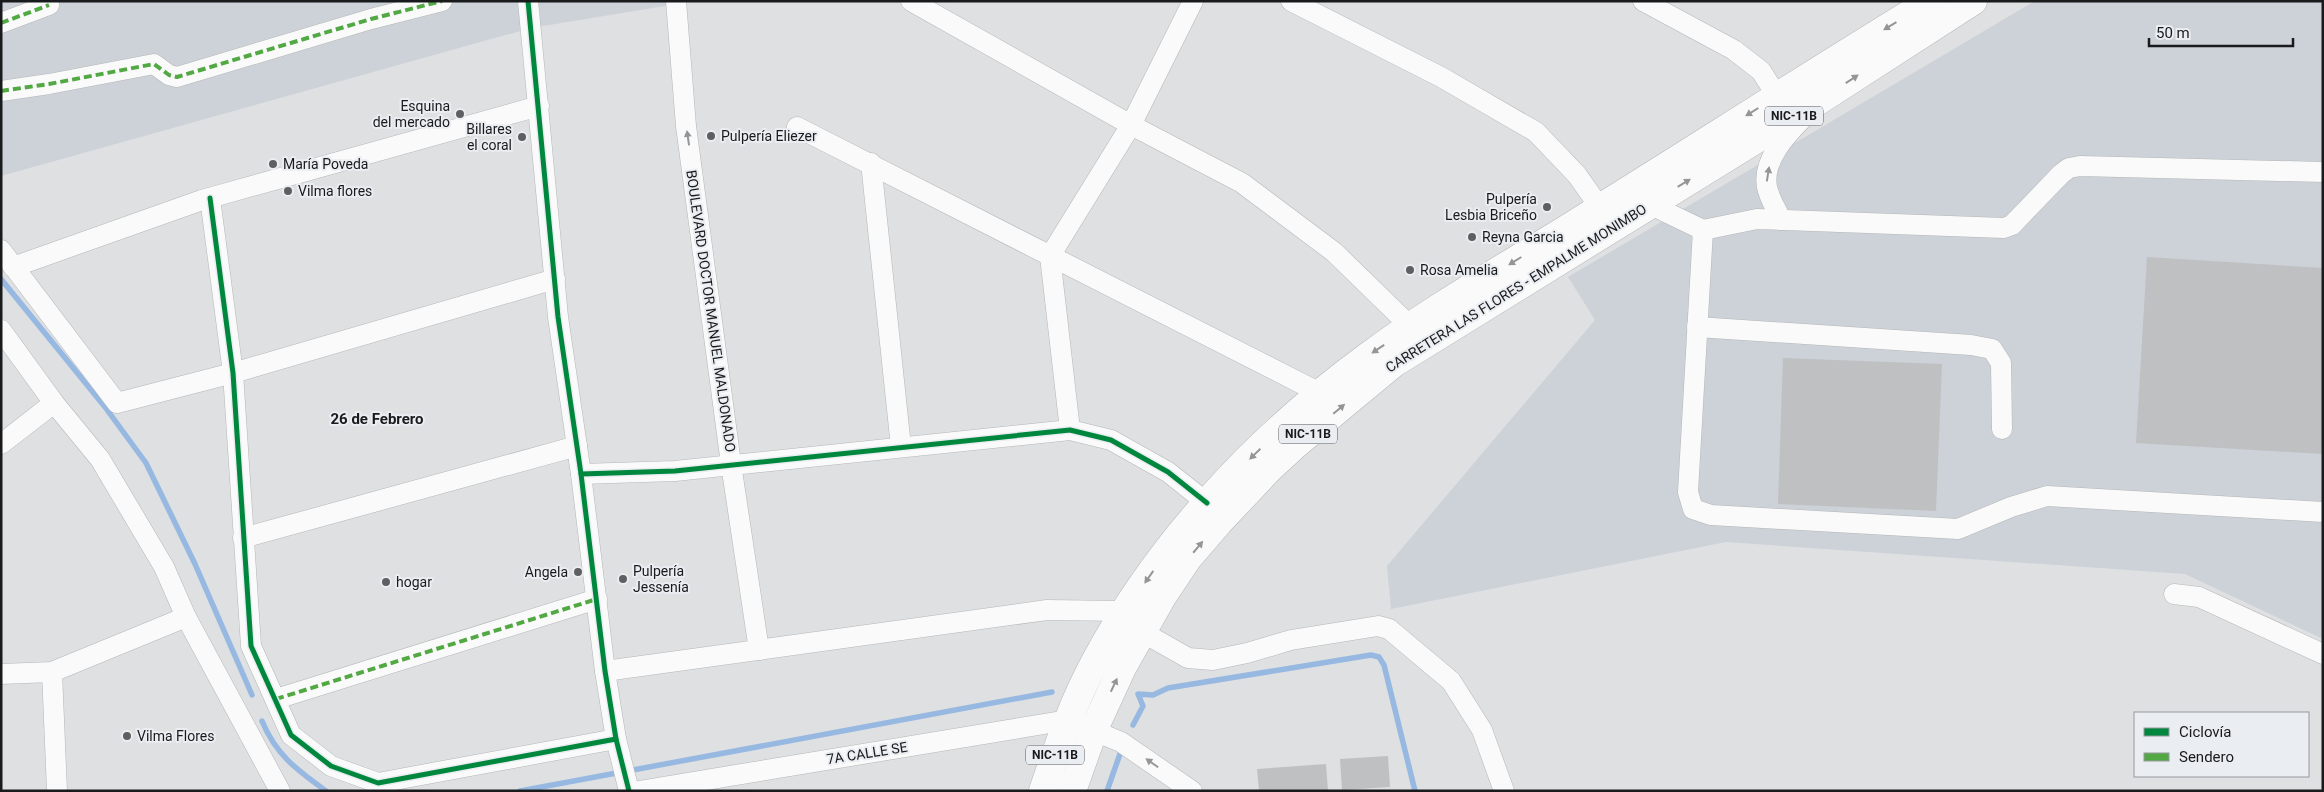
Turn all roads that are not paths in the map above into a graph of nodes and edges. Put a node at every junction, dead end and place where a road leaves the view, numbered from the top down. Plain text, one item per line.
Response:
1 (442, 1) edge
2 (528, 1) edge
3 (676, 1) edge
4 (911, 1) edge
5 (1193, 1) edge
6 (1291, 1) edge
7 (1643, 1) edge
8 (1931, 1) edge
9 (1973, 1) edge
10 (50, 5) dead end
11 (1, 23) edge
12 (1, 91) edge
13 (1777, 96) junction
14 (1818, 101) junction
15 (539, 106) junction
16 (1131, 125) junction
17 (797, 127) dead end
18 (871, 164) junction
19 (2323, 172) edge
20 (210, 198) junction
21 (1649, 204) junction
22 (1607, 217) junction
23 (1781, 220) junction
24 (1703, 230) junction
25 (1, 250) edge
26 (1050, 256) junction
27 (13, 267) junction
28 (555, 279) junction
29 (1411, 327) junction
30 (1697, 327) junction
31 (1, 330) edge
32 (233, 373) junction
33 (1320, 393) junction
34 (54, 403) junction
35 (2002, 429) dead end
36 (1070, 430) junction
37 (1, 444) edge
38 (577, 446) junction
39 (900, 447) junction
40 (731, 464) junction
41 (581, 474) junction
42 (1207, 503) junction
43 (2323, 512) edge
44 (243, 538) junction
45 (2174, 594) dead end
46 (597, 600) junction
47 (1125, 611) junction
48 (186, 617) junction
49 (1142, 632) junction
50 (760, 650) junction
51 (2323, 654) edge
52 (605, 671) junction
53 (52, 672) junction
54 (1, 674) edge
55 (276, 699) junction
56 (1068, 720) junction
57 (1094, 729) junction
58 (618, 748) junction
59 (632, 789) edge
60 (57, 791) edge
61 (280, 791) edge
62 (1044, 791) edge
63 (1072, 791) edge
64 (1192, 791) edge
65 (1504, 791) edge

1 - 12 street
2 - 15 street
40 -> 3 street, BOULEVARD DOCTOR MANUEL MALDONADO
4 - 16 street
5 - 16 street
6 - 22 street
7 - 13 street
8 -> 13 highway, CARRETERA LAS FLORES - EMPALME MONIMBO / NIC-11B
14 -> 9 highway, CARRETERA LAS FLORES - EMPALME MONIMBO / NIC-11B
10 - 11 street
13 -> 22 highway, CARRETERA LAS FLORES - EMPALME MONIMBO / NIC-11B
21 -> 14 highway, CARRETERA LAS FLORES - EMPALME MONIMBO / NIC-11B
23 -> 14 street
15 - 20 street
15 - 28 street
16 - 26 street
16 - 29 street
17 - 18 street
18 - 26 street
18 - 39 street
19 - 23 street
20 - 27 street
20 - 32 street
21 - 22 highway, CARRETERA LAS FLORES - EMPALME MONIMBO / NIC-11B
21 - 24 street
22 -> 29 highway, CARRETERA LAS FLORES - EMPALME MONIMBO / NIC-11B
49 -> 22 highway, CARRETERA LAS FLORES - EMPALME MONIMBO / NIC-11B
23 - 24 street
24 - 30 street
25 - 27 street
26 - 33 street
26 - 36 street
27 - 32 street
28 - 32 street
28 - 38 street
29 -> 33 highway, CARRETERA LAS FLORES - EMPALME MONIMBO / NIC-11B
30 - 35 street
30 - 43 street
31 - 34 street
32 - 44 street
33 -> 42 highway, CARRETERA LAS FLORES - EMPALME MONIMBO / NIC-11B
34 - 37 street
34 - 48 street
36 - 39 street
36 - 42 street
38 - 41 street
38 - 44 street
39 - 40 street
40 - 41 street
40 - 50 street, BOULEVARD DOCTOR MANUEL MALDONADO
41 - 46 street
42 -> 47 highway, CARRETERA LAS FLORES - EMPALME MONIMBO / NIC-11B
44 - 55 street
45 - 51 street
46 - 52 street
46 - 55 street
47 - 50 street
47 - 56 highway, CARRETERA LAS FLORES - EMPALME MONIMBO / NIC-11B
48 - 53 street
48 - 61 street
57 -> 49 highway, CARRETERA LAS FLORES - EMPALME MONIMBO / NIC-11B
49 - 65 street
50 - 52 street
52 - 58 street
53 - 54 street
53 - 60 street
55 - 58 street
56 - 57 street, 7A CALLE SE
56 - 59 street, 7A CALLE SE
56 - 62 highway, CARRETERA LAS FLORES - EMPALME MONIMBO / NIC-11B
57 - 63 highway, CARRETERA LAS FLORES - EMPALME MONIMBO / NIC-11B
64 -> 57 street, 7A CALLE SE
58 - 59 street

